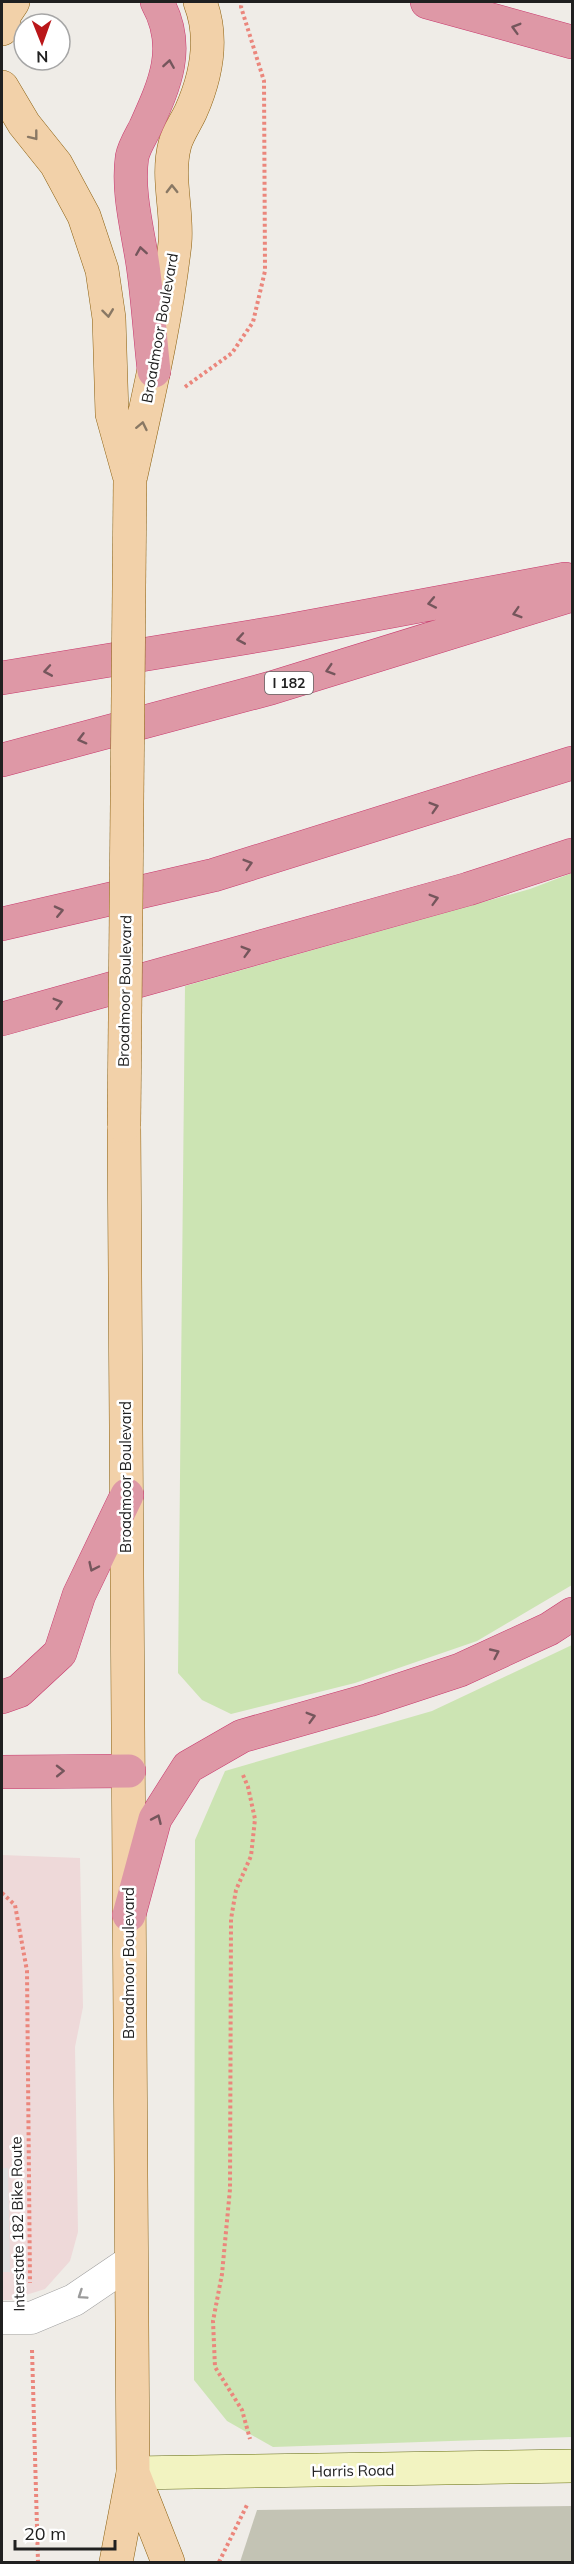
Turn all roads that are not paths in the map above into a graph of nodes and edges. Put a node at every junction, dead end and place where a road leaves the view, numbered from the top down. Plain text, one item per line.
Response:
1 (14, 2) edge
2 (157, 2) edge
3 (200, 2) edge
4 (427, 2) edge
5 (2, 28) edge
6 (573, 42) edge
7 (2, 87) edge
8 (154, 371) junction
9 (130, 480) junction
10 (573, 577) edge
11 (573, 595) edge
12 (2, 678) edge
13 (2, 760) edge
14 (573, 763) edge
15 (573, 855) edge
16 (2, 924) edge
17 (2, 1019) edge
18 (127, 1495) junction
19 (573, 1614) edge
20 (2, 1697) edge
21 (129, 1770) junction
22 (2, 1772) edge
23 (129, 1915) junction
24 (130, 2262) junction
25 (16, 2318) edge
26 (573, 2466) edge
27 (133, 2473) junction
28 (116, 2562) edge
29 (168, 2562) edge

1 - 5 main road
8 -> 2 highway
8 -> 3 main road, Broadmoor Boulevard
6 -> 4 highway
7 -> 9 main road, Broadmoor Boulevard
9 -> 8 main road, Broadmoor Boulevard
9 - 18 main road, Broadmoor Boulevard, bridge
10 -> 12 highway
11 -> 13 highway, I 182
16 -> 14 highway
17 -> 15 highway
18 -> 20 highway
18 - 21 main road, Broadmoor Boulevard
23 -> 19 highway
22 -> 21 highway
21 - 23 main road, Broadmoor Boulevard
23 - 24 main road, Broadmoor Boulevard
24 -> 25 street
24 - 27 main road, Broadmoor Boulevard
26 - 27 street, Harris Road
27 - 28 main road, Broadmoor Boulevard
27 - 29 main road, Broadmoor Boulevard

